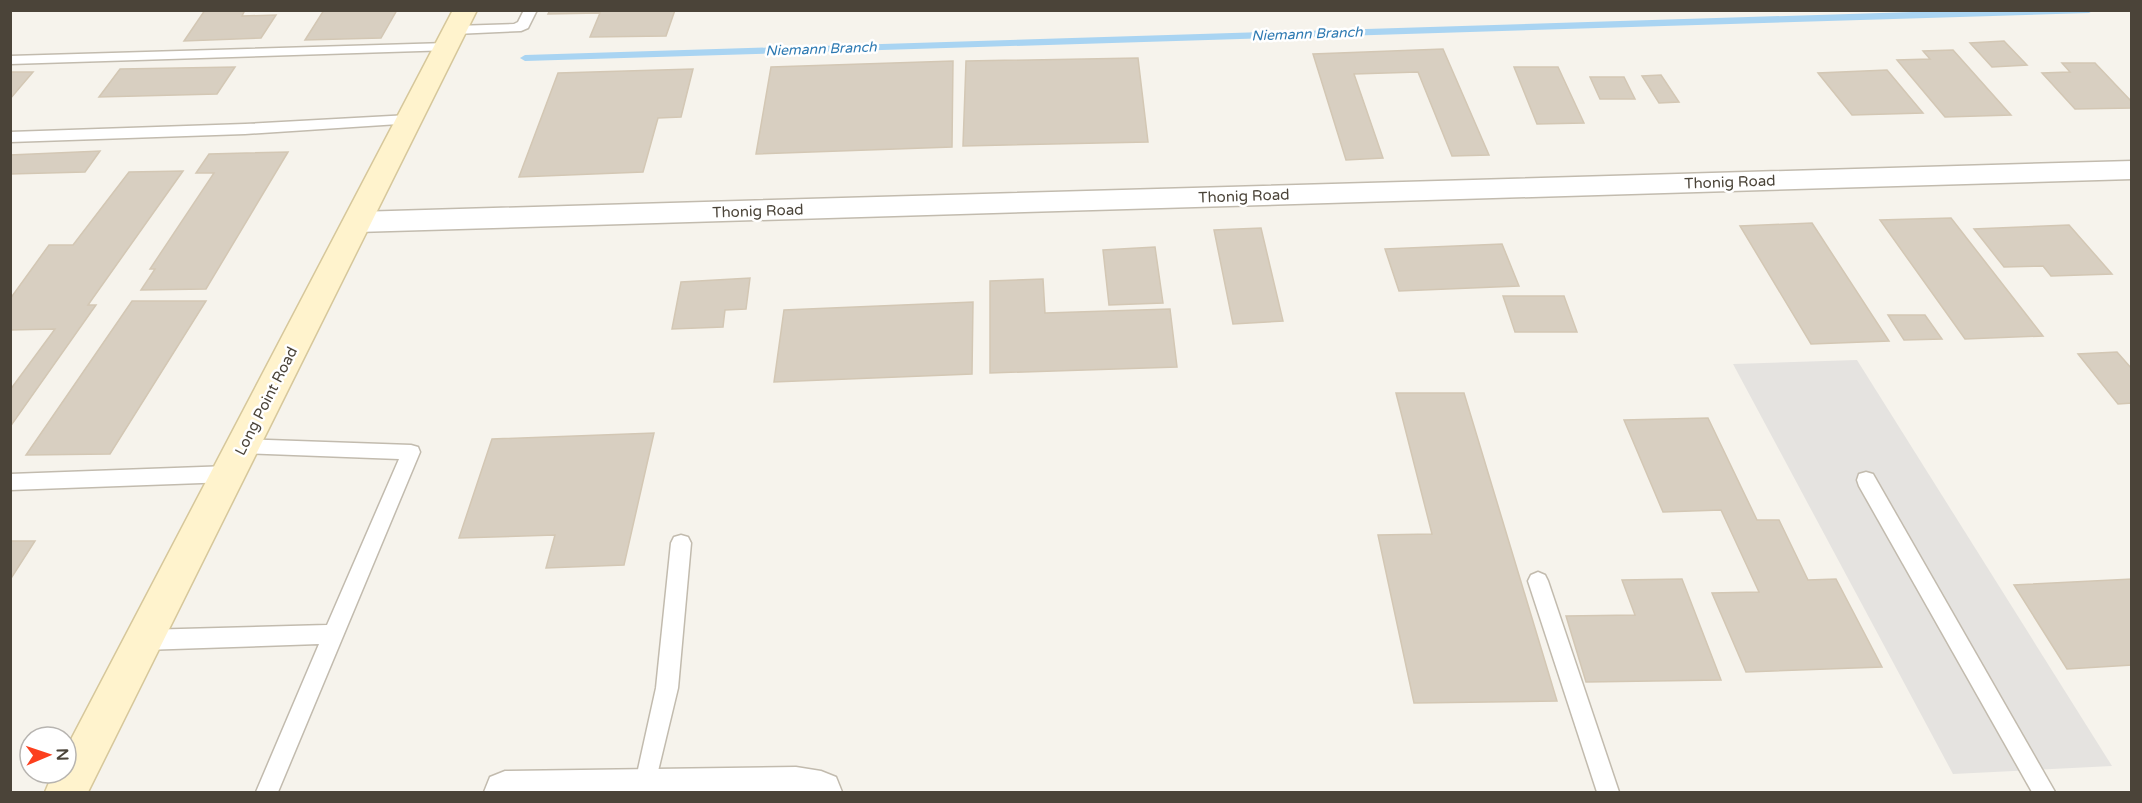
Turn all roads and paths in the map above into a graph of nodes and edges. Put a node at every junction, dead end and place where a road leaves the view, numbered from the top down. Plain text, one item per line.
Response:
1 (531, 10) edge
2 (456, 29) edge
3 (10, 60) edge
4 (409, 120) junction
5 (10, 137) edge
6 (2132, 171) edge
7 (357, 222) junction
8 (236, 460) junction
9 (1866, 480) dead end
10 (10, 482) edge
11 (681, 543) dead end
12 (1538, 581) dead end
13 (334, 634) junction
14 (143, 640) junction
15 (643, 790) junction
16 (66, 792) edge
17 (267, 792) edge
18 (505, 792) edge
19 (821, 792) edge
20 (1608, 792) edge
21 (2044, 792) edge

1 - 2 lane
2 - 3 lane
2 - 4 main road, Long Point Road
4 - 5 lane
4 - 7 main road, Long Point Road
6 - 7 street, Thonig Road
7 - 8 main road, Long Point Road
8 - 10 lane
8 - 13 lane
8 - 14 main road, Long Point Road
9 - 21 lane
11 - 15 lane
12 - 20 lane
13 - 14 lane
13 - 17 lane
14 - 16 main road, Long Point Road
15 - 18 street
15 - 19 street

